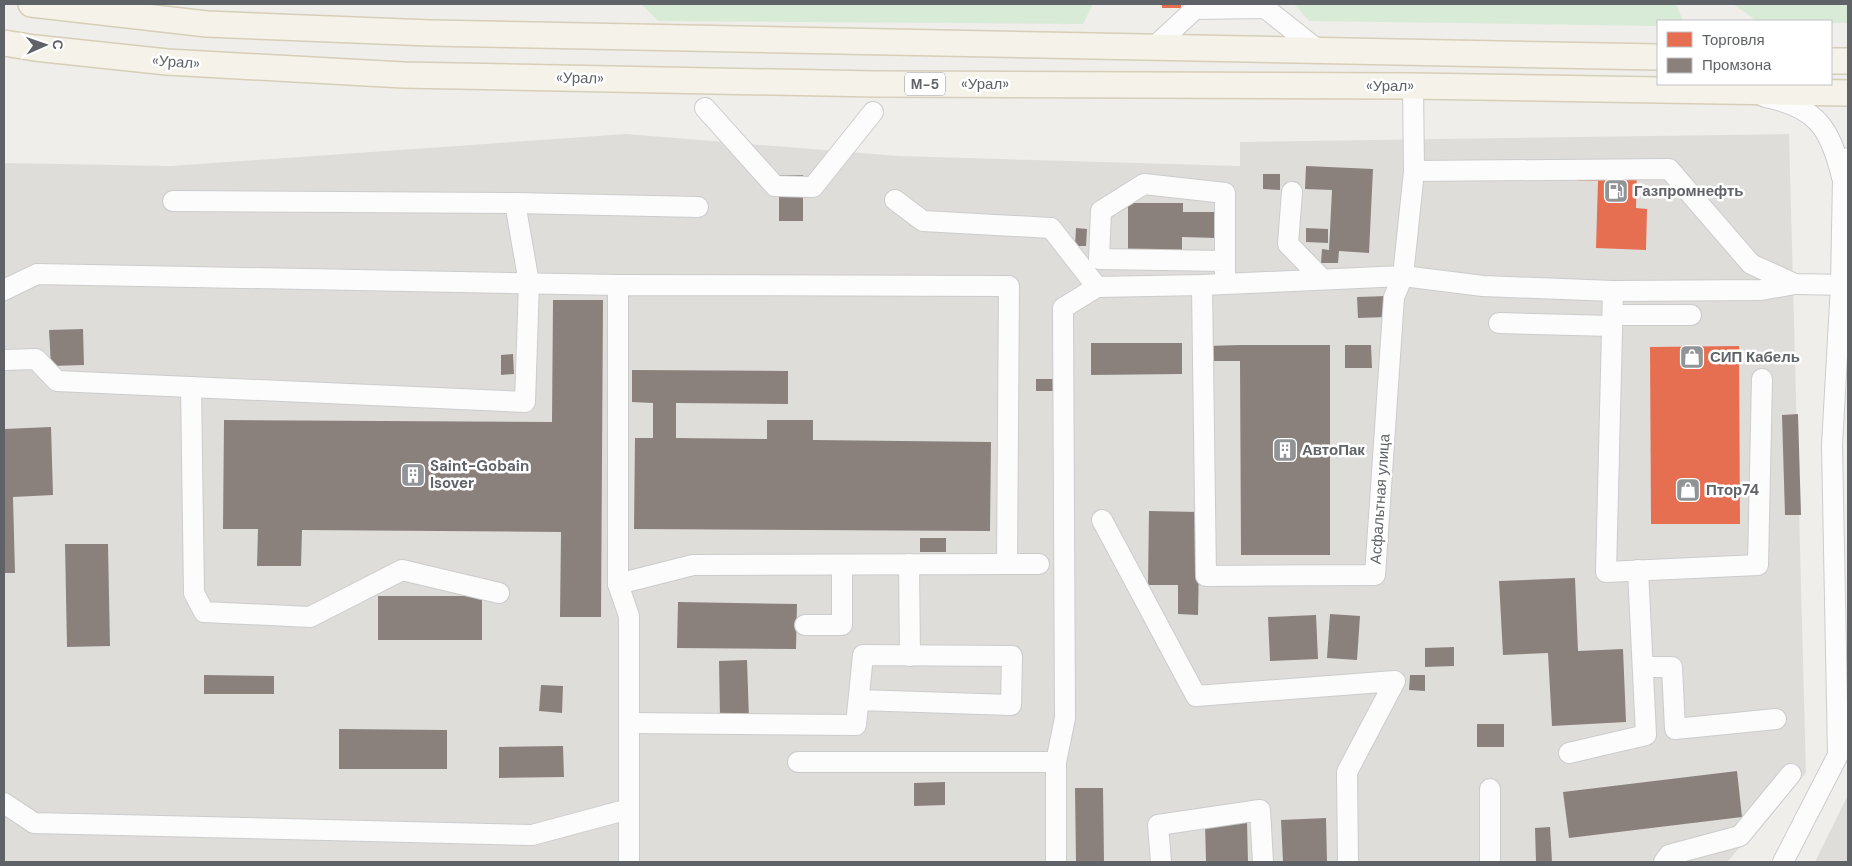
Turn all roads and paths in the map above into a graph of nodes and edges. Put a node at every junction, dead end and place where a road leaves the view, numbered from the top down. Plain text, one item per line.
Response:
1 (31, 4) edge
2 (58, 6) edge
3 (4, 43) edge
4 (1153, 48) junction
5 (1318, 50) junction
6 (1657, 57) edge
7 (1832, 61) edge
8 (1848, 61) edge
9 (1413, 86) junction
10 (1735, 91) junction
11 (1848, 93) edge
12 (705, 108) dead end
13 (873, 112) dead end
14 (1848, 158) edge
15 (1414, 171) junction
16 (1842, 179) junction
17 (1292, 192) dead end
18 (895, 200) dead end
19 (173, 201) dead end
20 (515, 203) junction
21 (698, 207) dead end
22 (1225, 261) junction
23 (1403, 276) junction
24 (1322, 279) junction
25 (529, 283) junction
26 (1225, 283) junction
27 (1794, 284) junction
28 (618, 285) junction
29 (1202, 285) junction
30 (1845, 285) edge
31 (1097, 288) junction
32 (4, 290) edge
33 (1613, 291) junction
34 (1691, 316) dead end
35 (1613, 320) junction
36 (1499, 323) dead end
37 (4, 360) edge
38 (1762, 379) dead end
39 (191, 387) junction
40 (1840, 446) edge
41 (1102, 520) dead end
42 (909, 564) junction
43 (1007, 564) junction
44 (1039, 564) dead end
45 (842, 565) junction
46 (1638, 570) junction
47 (618, 584) junction
48 (499, 593) dead end
49 (805, 625) dead end
50 (910, 656) junction
51 (1643, 667) junction
52 (859, 700) junction
53 (1776, 719) dead end
54 (629, 723) junction
55 (1569, 753) dead end
56 (798, 762) dead end
57 (1056, 762) junction
58 (1791, 774) dead end
59 (1490, 789) dead end
60 (4, 803) edge
61 (629, 809) junction
62 (1670, 860) edge
63 (630, 862) edge
64 (1056, 862) edge
65 (1161, 862) edge
66 (1263, 862) edge
67 (1348, 862) edge
68 (1490, 862) edge
69 (1783, 862) edge

1 - 2 main road
2 - 4 main road
3 - 9 main road, «Урал» / М-5
4 - 5 main road
4 - 5 street
5 - 6 main road
7 - 8 main road
9 - 10 main road, «Урал» / М-5
9 - 15 street, Асфальтная улица
10 - 11 main road, «Урал» / М-5
10 - 16 street
12 - 13 street
14 - 16 street
15 - 23 street, Асфальтная улица
15 - 27 street
16 - 30 street
17 - 24 street
18 - 31 street
19 - 20 street
20 - 21 street
20 - 25 street
22 - 22 street
22 - 26 street
23 - 24 street
23 - 29 street, Асфальтная улица
23 - 33 street
24 - 26 street
25 - 28 street
25 - 32 street
25 - 39 street
26 - 29 street
27 - 30 street
27 - 33 street
28 - 43 street
28 - 47 street
29 - 31 street
30 - 40 street
31 - 57 street
33 - 35 street
34 - 35 street
35 - 36 street
35 - 46 street
37 - 39 street
38 - 46 street
39 - 48 street
40 - 69 street
41 - 67 street
42 - 43 street
42 - 45 street
42 - 50 street
43 - 44 street
45 - 47 street
45 - 49 street
46 - 51 street
47 - 54 street
50 - 52 street
50 - 52 street
51 - 53 street
51 - 55 street
52 - 54 street
54 - 61 street
56 - 57 street
57 - 64 street
58 - 62 street
59 - 68 street
60 - 61 street
61 - 63 street
65 - 66 street

